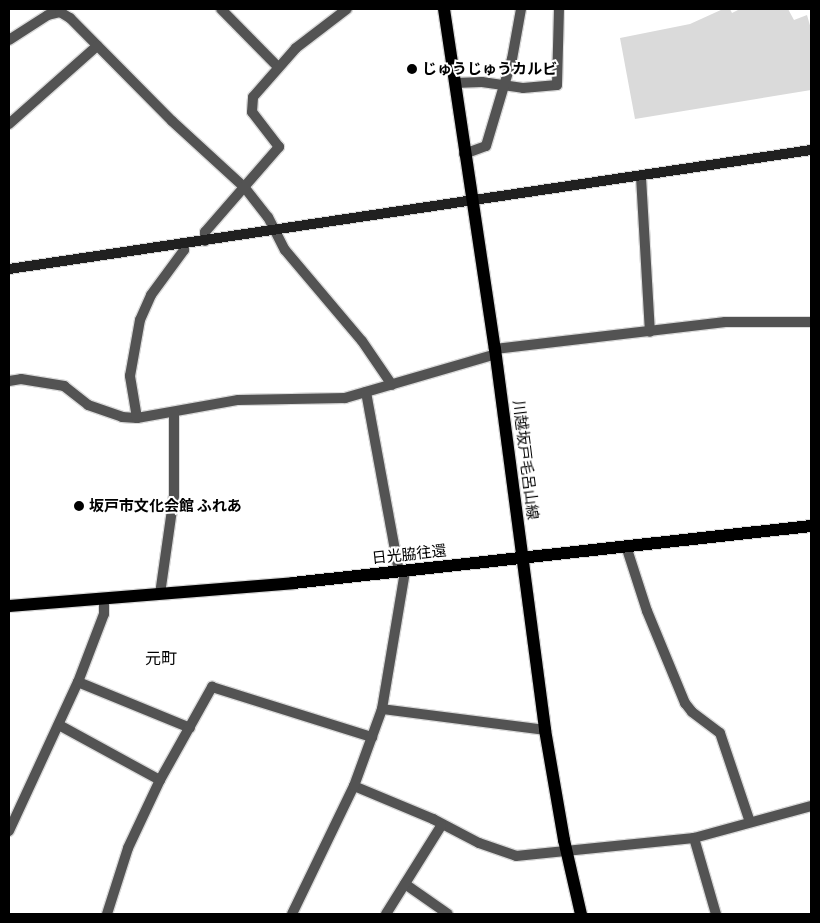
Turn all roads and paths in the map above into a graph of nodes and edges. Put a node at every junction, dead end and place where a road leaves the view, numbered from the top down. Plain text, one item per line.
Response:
1 (222, 9) edge
2 (347, 9) edge
3 (444, 9) edge
4 (521, 9) edge
5 (559, 9) edge
6 (59, 10) edge
7 (9, 40) edge
8 (97, 46) junction
9 (278, 67) junction
10 (455, 83) junction
11 (502, 87) junction
12 (9, 124) edge
13 (811, 150) edge
14 (464, 154) junction
15 (641, 177) junction
16 (245, 188) junction
17 (472, 202) junction
18 (275, 232) junction
19 (205, 241) junction
20 (184, 243) junction
21 (9, 269) edge
22 (811, 322) edge
23 (650, 332) junction
24 (495, 351) junction
25 (9, 381) edge
26 (392, 385) junction
27 (366, 392) junction
28 (174, 413) junction
29 (136, 418) junction
30 (811, 526) edge
31 (626, 546) junction
32 (522, 558) junction
33 (402, 571) junction
34 (160, 594) junction
35 (104, 598) junction
36 (9, 606) edge
37 (78, 682) junction
38 (382, 709) junction
39 (59, 725) junction
40 (190, 728) junction
41 (546, 730) junction
42 (372, 737) junction
43 (160, 780) junction
44 (354, 786) junction
45 (811, 806) edge
46 (750, 822) junction
47 (441, 826) junction
48 (9, 831) edge
49 (694, 838) junction
50 (566, 852) junction
51 (405, 884) junction
52 (107, 914) edge
53 (292, 914) edge
54 (386, 914) edge
55 (448, 914) edge
56 (580, 914) edge
57 (716, 914) edge

1 - 9 street
2 - 9 street
3 - 10 main road, 川越坂戸毛呂山線
4 - 11 street
5 - 11 street
6 - 7 street
6 - 8 street
8 - 12 street
8 - 16 street
9 - 16 street
10 - 11 street
10 - 14 main road, 川越坂戸毛呂山線
11 - 14 street
13 - 15 street
14 - 17 main road, 川越坂戸毛呂山線
15 - 17 street
15 - 23 street
16 - 18 street
16 - 19 street
17 - 18 street
17 - 24 main road, 川越坂戸毛呂山線
18 - 19 street
18 - 26 street
19 - 20 street
20 - 21 street
20 - 29 street
22 - 23 street
23 - 24 street
24 - 26 street
24 - 32 main road, 川越坂戸毛呂山線
25 - 29 street
26 - 27 street
27 - 28 street
27 - 33 street
28 - 29 street
28 - 34 street
30 - 31 main road, 日光脇往還
31 - 32 main road, 日光脇往還
31 - 46 street
32 - 33 main road, 日光脇往還
32 - 41 main road, 川越坂戸毛呂山線
33 - 34 main road, 日光脇往還
33 - 38 street
34 - 35 main road, 日光脇往還
35 - 36 main road, 日光脇往還
35 - 37 street
37 - 39 street
37 - 40 street
38 - 41 street
38 - 42 street
39 - 43 street
39 - 48 street
40 - 42 street
40 - 43 street
41 - 50 main road, 川越坂戸毛呂山線
42 - 44 street
43 - 52 street
44 - 47 street
44 - 53 street
45 - 46 street
46 - 49 street
47 - 50 street
47 - 51 street
49 - 50 street
49 - 57 street
50 - 56 main road, 川越坂戸毛呂山線
51 - 54 street
51 - 55 street

